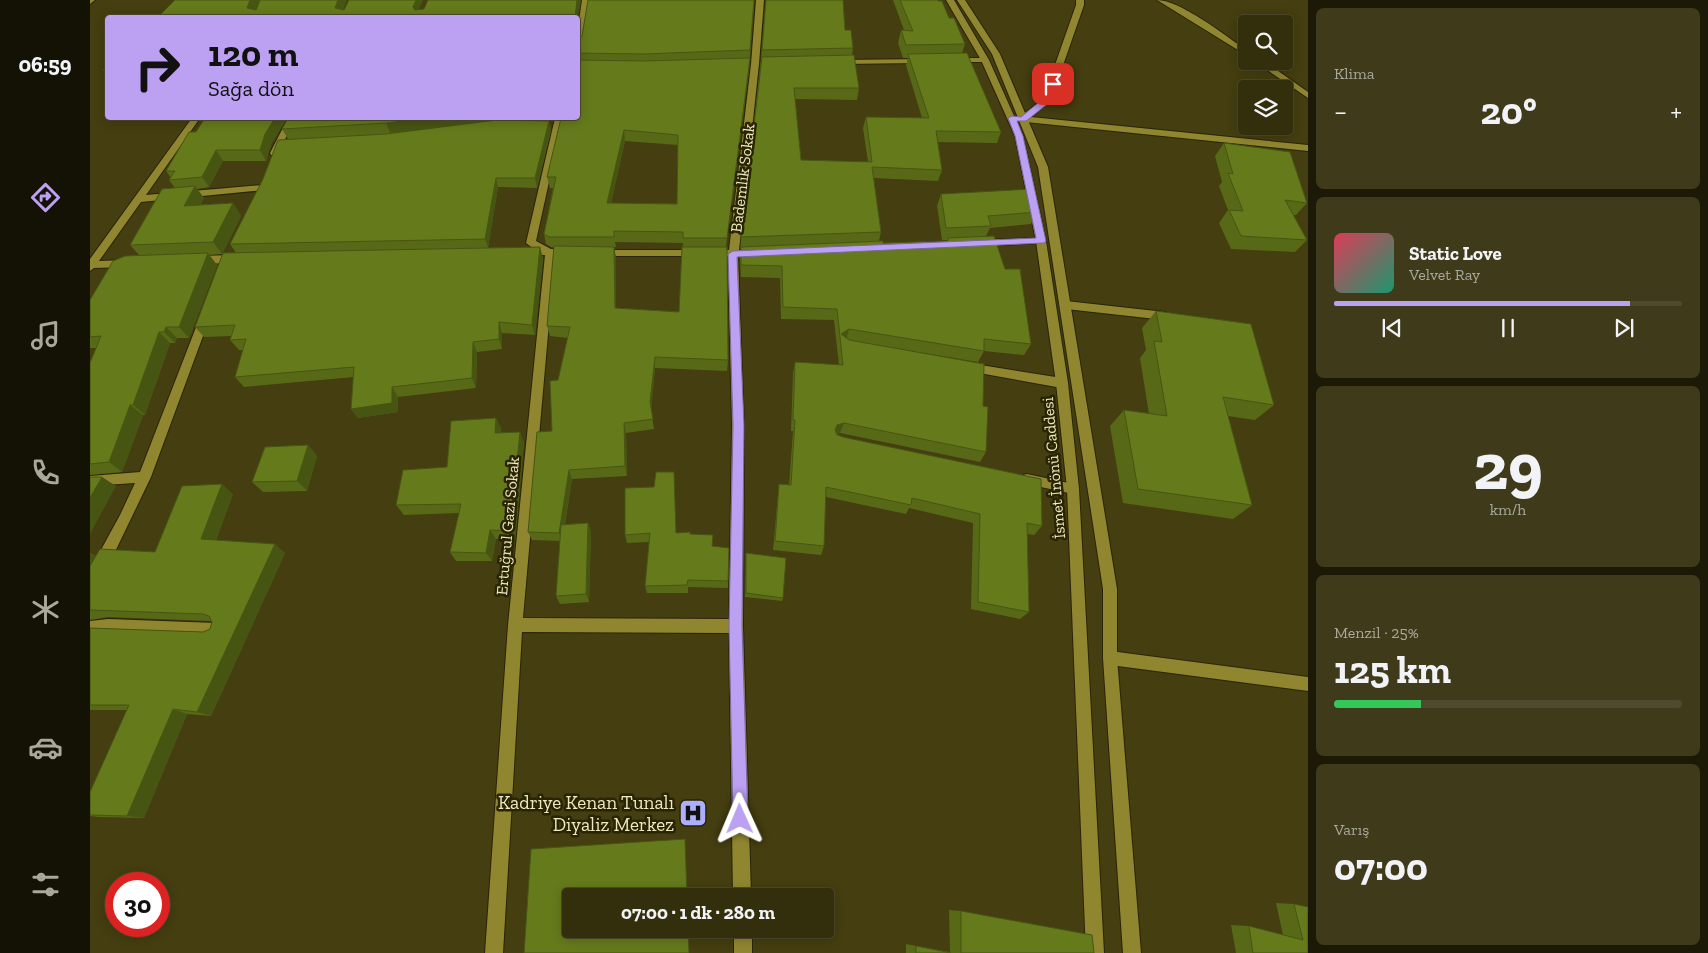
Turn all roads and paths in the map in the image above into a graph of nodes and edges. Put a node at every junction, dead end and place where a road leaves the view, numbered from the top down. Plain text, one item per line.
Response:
1 (586, 0) edge
2 (760, 0) edge
3 (950, 0) edge
4 (961, 0) edge
5 (1080, 0) edge
6 (1161, 0) edge
7 (580, 34) edge
8 (1238, 48) edge
9 (935, 60) edge
10 (945, 60) edge
11 (985, 60) junction
12 (835, 62) edge
13 (1271, 70) edge
14 (1308, 96) edge
15 (1017, 119) junction
16 (195, 120) edge
17 (291, 120) edge
18 (554, 122) edge
19 (1306, 148) edge
20 (1308, 159) edge
21 (271, 162) edge
22 (261, 188) edge
23 (140, 199) junction
24 (1041, 241) junction
25 (972, 244) edge
26 (550, 252) junction
27 (511, 253) edge
28 (762, 253) edge
29 (733, 254) junction
30 (246, 259) edge
31 (188, 261) edge
32 (140, 263) edge
33 (91, 266) edge
34 (210, 304) edge
35 (1066, 304) junction
36 (1165, 316) edge
37 (954, 364) edge
38 (1062, 383) junction
39 (1015, 476) edge
40 (145, 477) junction
41 (90, 481) edge
42 (1073, 489) junction
43 (90, 583) edge
44 (515, 625) junction
45 (736, 626) junction
46 (90, 628) edge
47 (216, 630) edge
48 (1110, 658) junction
49 (1308, 684) edge
50 (742, 888) edge
51 (743, 938) edge
52 (494, 953) edge
53 (743, 953) edge
54 (1095, 953) edge
55 (1132, 953) edge

1 - 7 street
2 - 29 street, Bademlik Sokak
3 - 11 street, İsmet İnönü Caddesi
4 - 15 street
5 - 15 street
6 - 8 street
9 - 12 street
10 - 11 street
11 - 15 street, İsmet İnönü Caddesi
13 - 14 street
15 - 19 street
15 - 24 street, İsmet İnönü Caddesi
15 - 35 street
16 - 23 street
17 - 21 street
18 - 26 street
19 - 20 street
22 - 23 street
23 - 33 street
24 - 25 street
24 - 38 street, İsmet İnönü Caddesi
26 - 27 street
26 - 29 street
26 - 44 street, Ertuğrul Gazi Sokak
28 - 29 street
29 - 45 street, Bademlik Sokak
30 - 31 street
32 - 33 street
34 - 40 street
35 - 36 street
35 - 48 street
37 - 38 street
38 - 42 street, İsmet İnönü Caddesi
39 - 42 street
40 - 41 street
40 - 43 street
42 - 54 street, İsmet İnönü Caddesi
44 - 45 street
44 - 52 street, Ertuğrul Gazi Sokak
45 - 50 street, Bademlik Sokak
46 - 47 street
48 - 49 street
48 - 55 street
51 - 53 street

